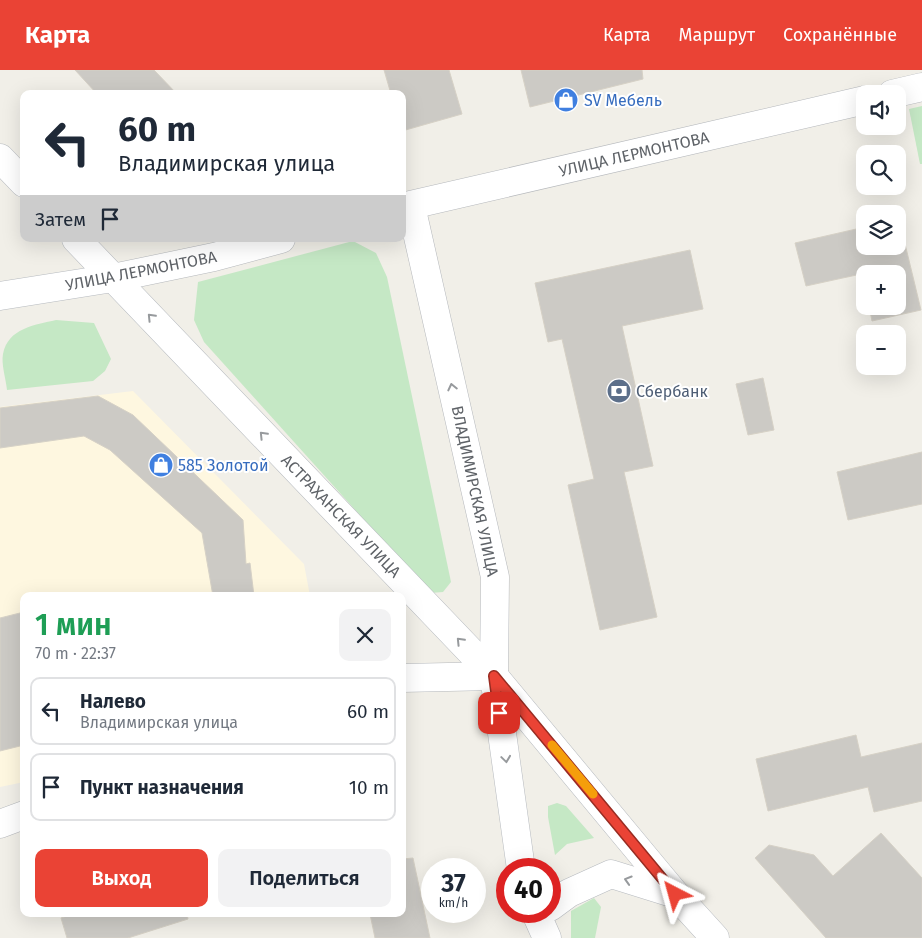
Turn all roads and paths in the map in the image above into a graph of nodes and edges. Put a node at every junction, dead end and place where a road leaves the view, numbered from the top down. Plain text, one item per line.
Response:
1 (922, 86) edge
2 (906, 90) edge
3 (856, 102) edge
4 (0, 158) edge
5 (20, 179) edge
6 (407, 207) edge
7 (79, 242) edge
8 (271, 242) edge
9 (113, 278) junction
10 (0, 296) edge
11 (494, 676) junction
12 (406, 678) edge
13 (20, 816) edge
14 (0, 824) edge
15 (519, 858) edge
16 (675, 894) junction
17 (561, 899) edge
18 (541, 923) edge
19 (545, 923) edge
20 (548, 938) edge
21 (715, 938) edge

1 - 2 street
3 - 6 street, УЛИЦА ЛЕРМОНТОВА
4 - 5 street
11 -> 6 street, ВЛАДИМИРСКАЯ УЛИЦА
7 - 9 street, АСТРАХАНСКАЯ УЛИЦА
8 - 9 street, УЛИЦА ЛЕРМОНТОВА
9 - 10 street, УЛИЦА ЛЕРМОНТОВА
11 -> 9 street, АСТРАХАНСКАЯ УЛИЦА
11 - 12 street
11 -> 15 street, ВЛАДИМИРСКАЯ УЛИЦА
11 - 16 street, АСТРАХАНСКАЯ УЛИЦА
13 - 14 street
16 -> 17 street
16 - 21 street, АСТРАХАНСКАЯ УЛИЦА
18 - 20 street
19 - 20 street

